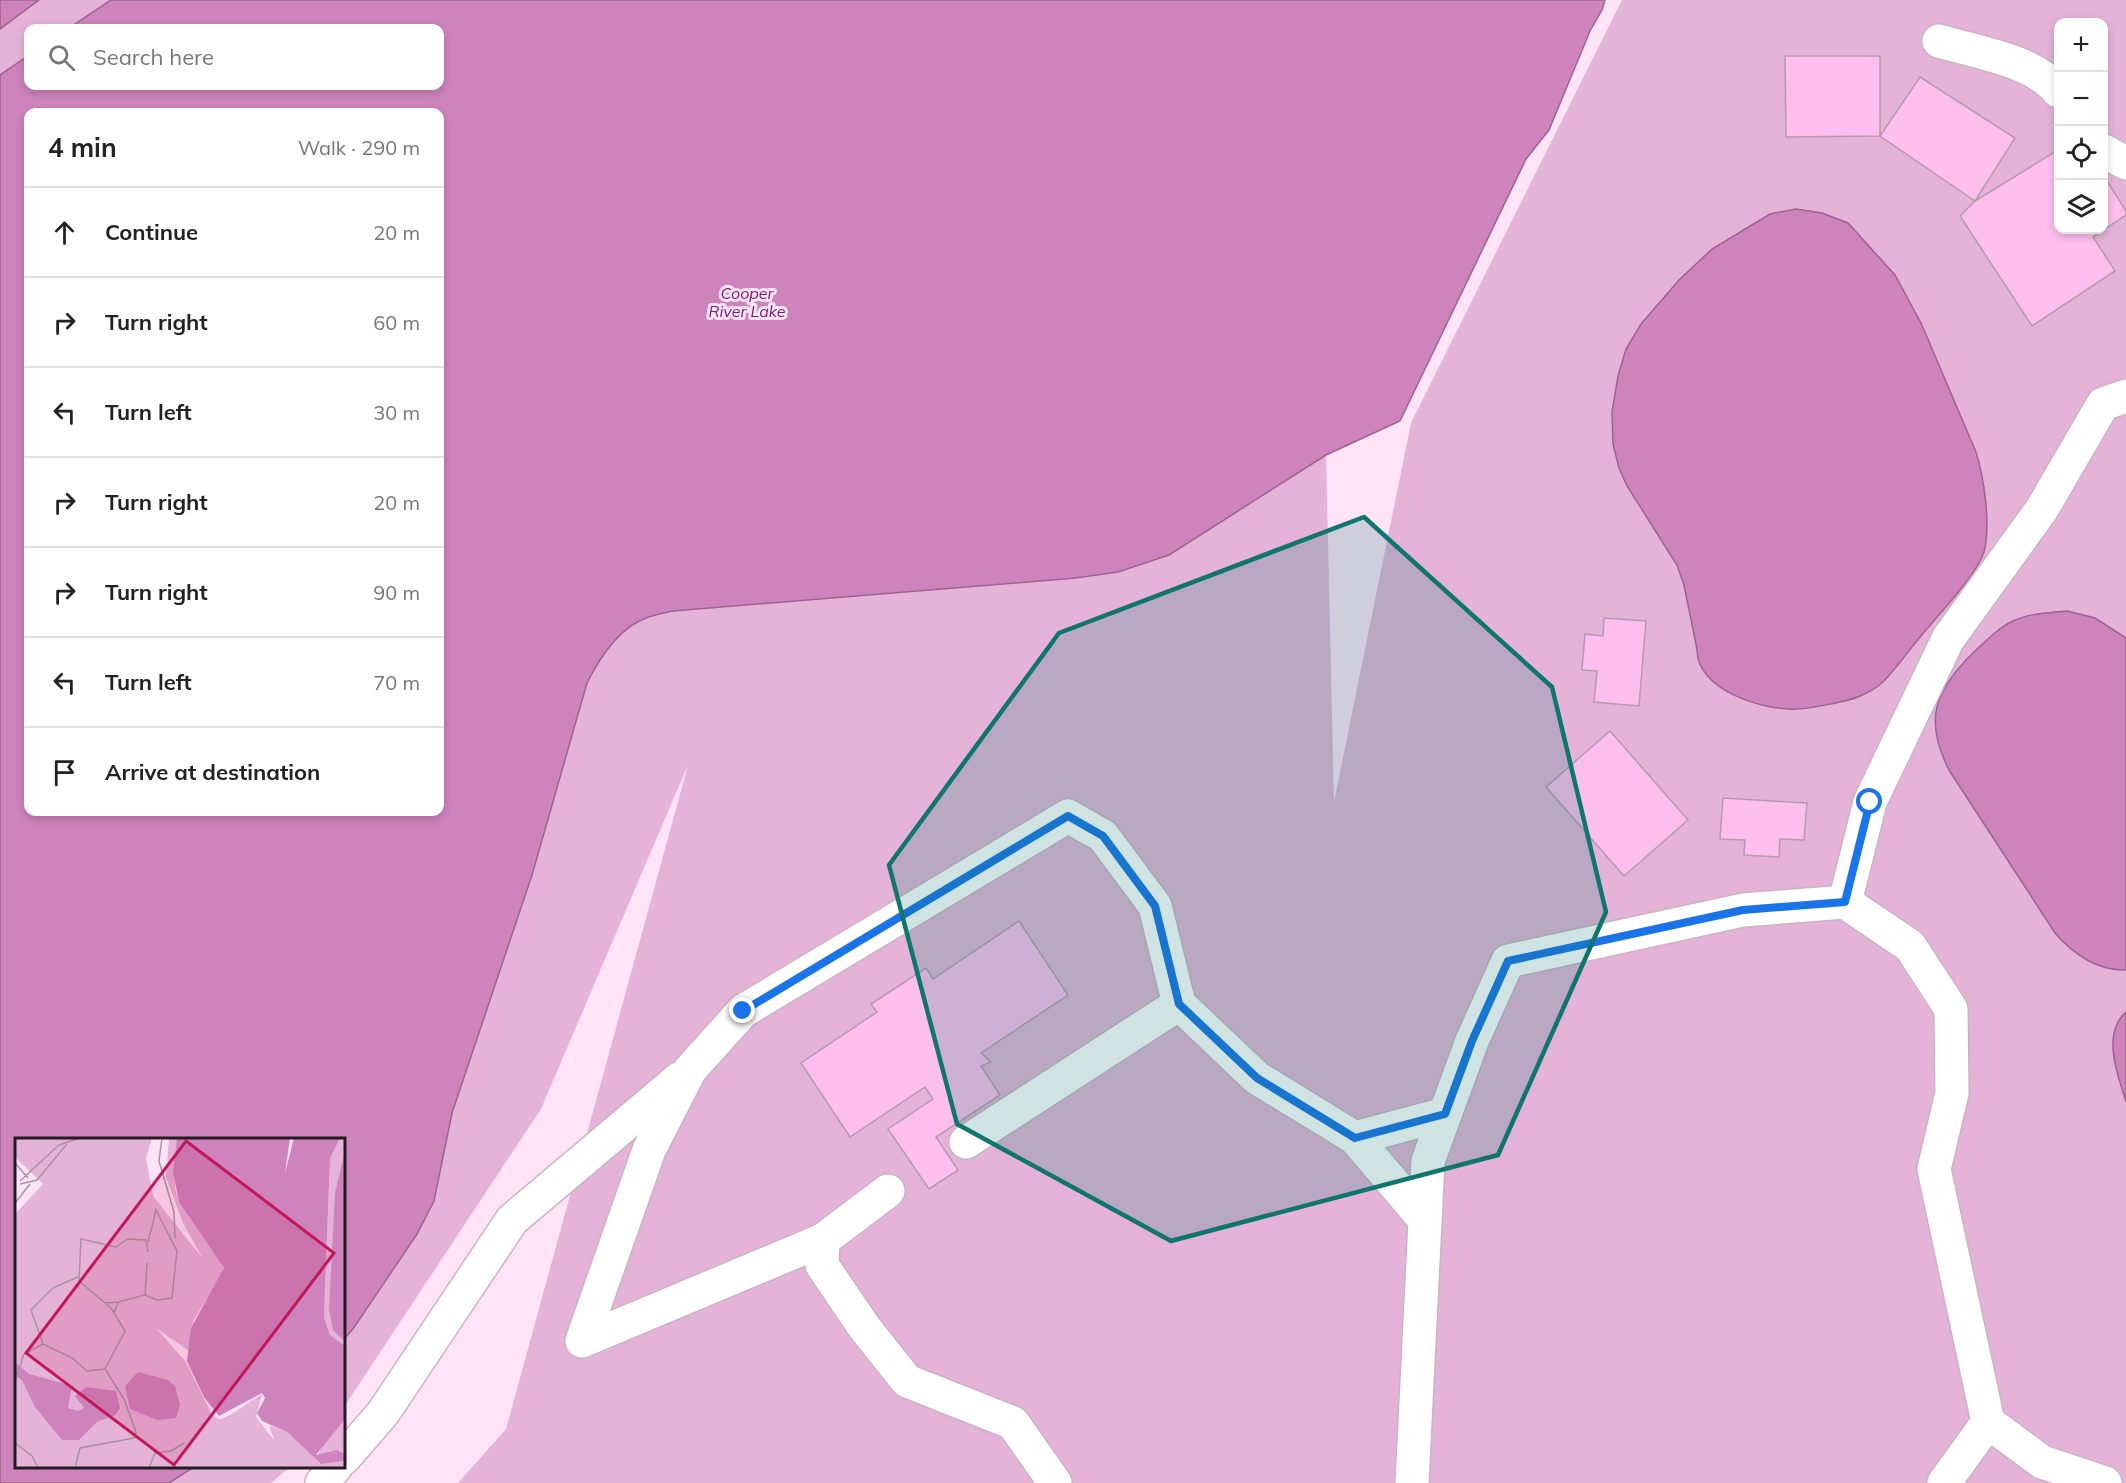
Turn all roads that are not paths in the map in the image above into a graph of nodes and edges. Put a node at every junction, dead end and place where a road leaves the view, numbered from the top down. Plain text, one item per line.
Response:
1 (1939, 42) dead end
2 (2054, 85) edge
3 (2108, 154) edge
4 (2126, 164) edge
5 (2126, 396) edge
6 (1845, 902) junction
7 (1179, 1004) junction
8 (690, 1070) junction
9 (1445, 1114) junction
10 (1355, 1138) junction
11 (966, 1142) dead end
12 (888, 1191) dead end
13 (1425, 1220) junction
14 (823, 1240) junction
15 (1988, 1422) junction
16 (345, 1457) edge
17 (335, 1468) edge
18 (322, 1483) edge
19 (1055, 1483) edge
20 (1412, 1483) edge
21 (1944, 1483) edge
22 (2105, 1483) edge

1 - 2 lane
3 - 4 lane
5 - 6 lane
6 - 9 lane
6 - 15 lane
7 - 8 lane
7 - 10 lane
7 - 11 lane
8 - 14 lane
8 - 16 lane
9 - 10 lane
9 - 13 lane
10 - 13 lane
12 - 14 lane
13 - 20 lane
14 - 19 lane
15 - 21 lane
15 - 22 lane
17 - 18 lane

